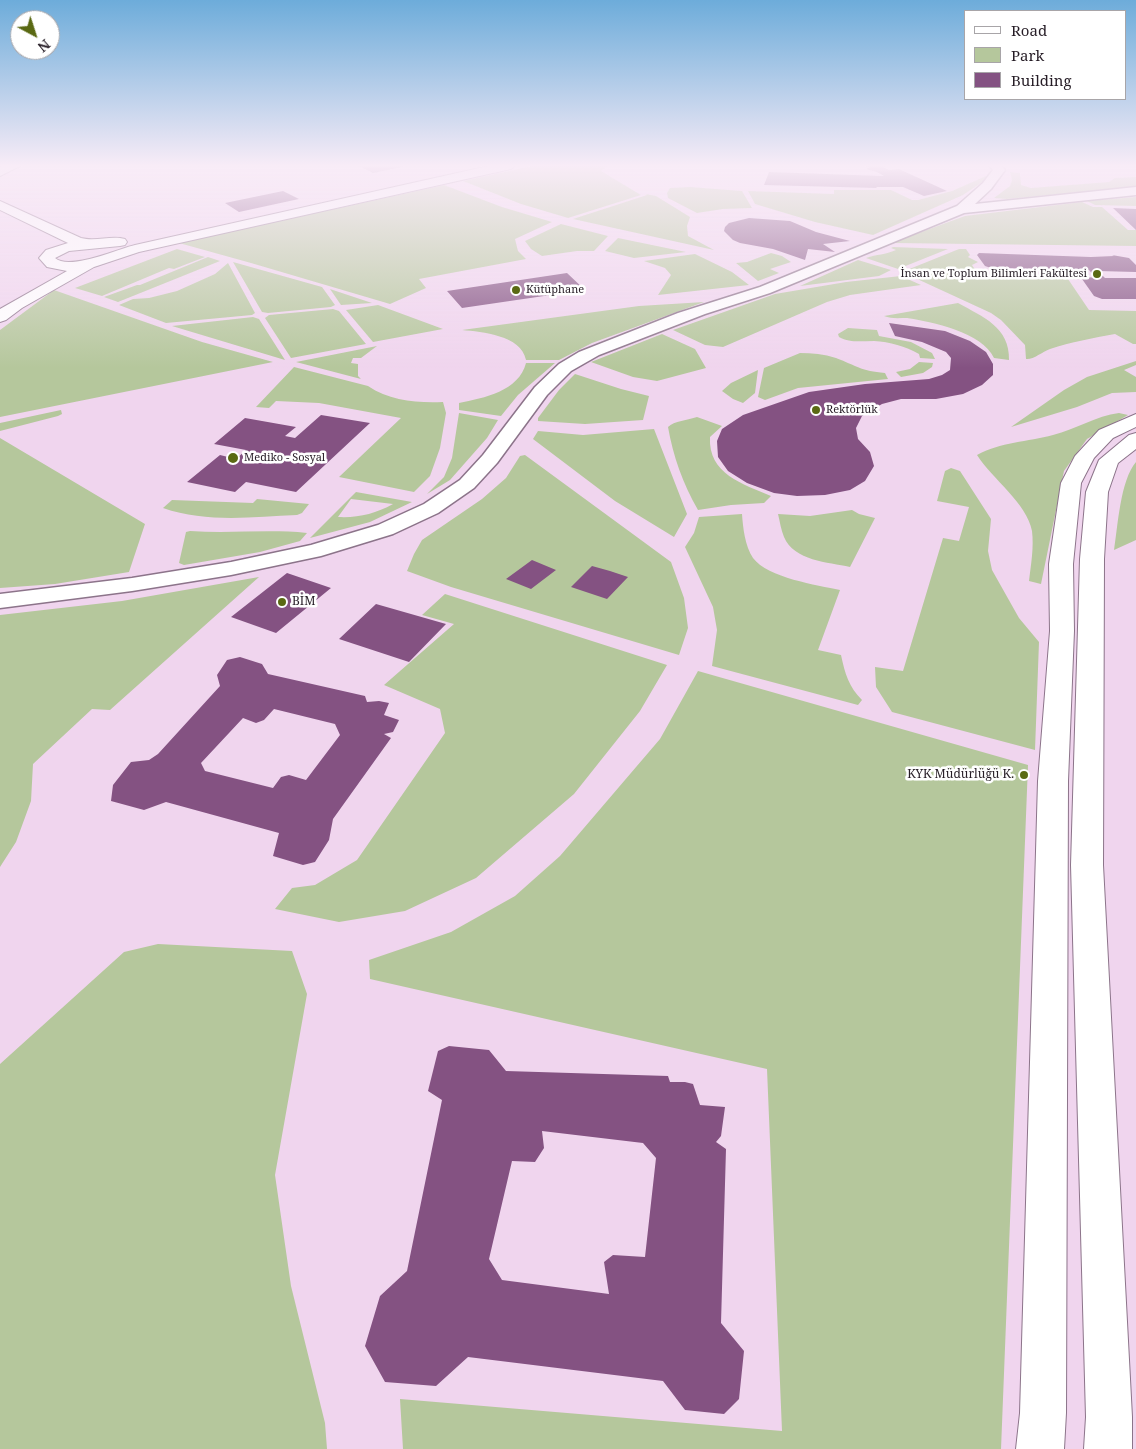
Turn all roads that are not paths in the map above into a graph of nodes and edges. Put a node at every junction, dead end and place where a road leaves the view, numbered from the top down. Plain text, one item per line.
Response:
1 (58, 233) edge
2 (209, 233) edge
3 (905, 233) edge
4 (98, 253) junction
5 (43, 258) dead end
6 (16, 288) dead end
7 (0, 300) edge
8 (0, 317) edge
9 (1136, 420) edge
10 (1136, 439) edge
11 (0, 601) edge
12 (1040, 1449) edge
13 (1108, 1449) edge

1 - 4 street
2 - 4 street
3 - 11 street
4 - 5 street
4 - 8 street
6 - 7 street
9 - 12 street
10 - 13 street

